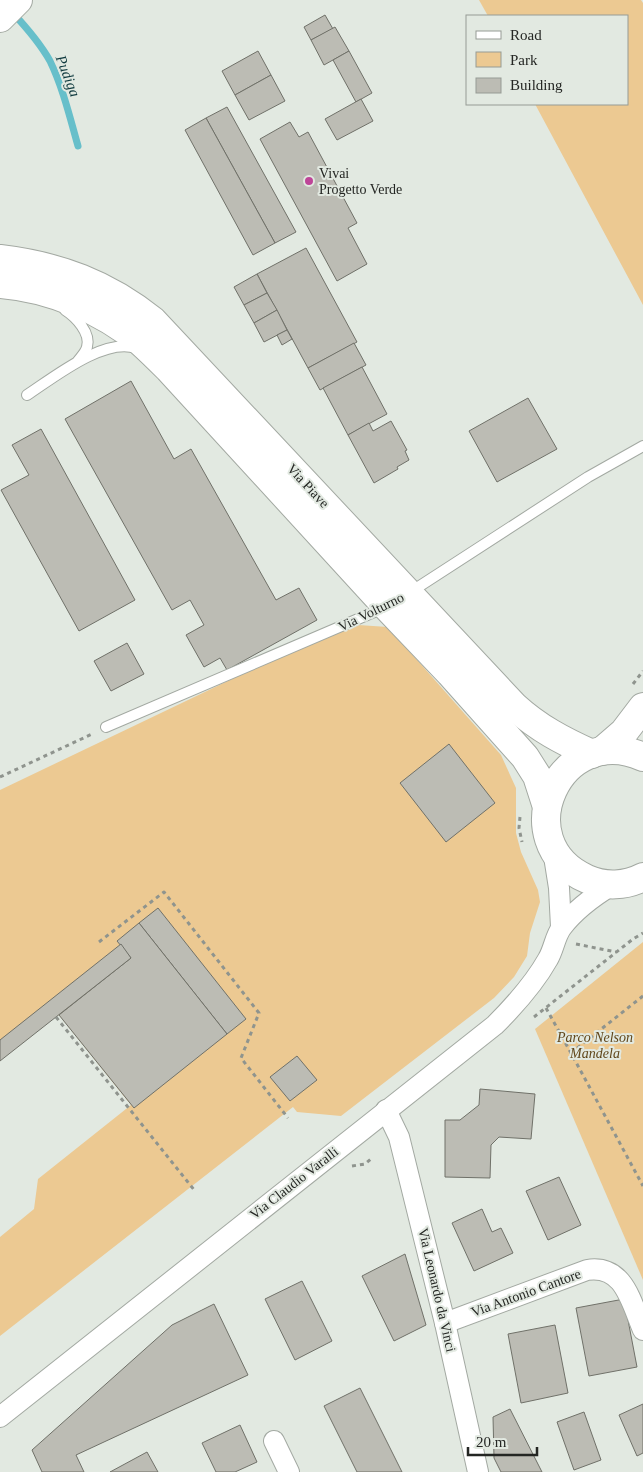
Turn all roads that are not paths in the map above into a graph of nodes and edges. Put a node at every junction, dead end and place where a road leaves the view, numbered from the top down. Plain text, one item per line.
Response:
1 (18, 0) edge
2 (0, 18) edge
3 (0, 259) edge
4 (0, 284) edge
5 (30, 288) junction
6 (155, 356) junction
7 (76, 364) junction
8 (27, 395) dead end
9 (643, 446) edge
10 (398, 600) junction
11 (637, 697) edge
12 (106, 728) road end
13 (597, 753) junction
14 (643, 757) edge
15 (547, 807) junction
16 (553, 848) junction
17 (630, 884) edge
18 (561, 927) junction
19 (386, 1110) junction
20 (445, 1323) junction
21 (643, 1330) edge
22 (0, 1417) edge
23 (274, 1441) dead end
24 (289, 1472) edge
25 (478, 1472) edge

1 - 2 main road
3 - 10 main road, Via Piave
4 - 5 main road, Via Piave
5 - 6 main road, Via Piave
5 - 7 lane
6 - 7 lane
6 - 10 main road, Via Piave
7 - 8 lane
9 - 10 lane, Via Volturno
10 - 12 lane, Via Volturno
10 - 13 main road, Via Piave
10 - 15 main road, Via Piave
11 - 13 main road
13 - 14 main road
13 - 15 main road
15 - 16 main road
16 - 17 main road
16 - 18 street, Via Claudio Varalli
17 - 18 street, Via Claudio Varalli
18 - 19 street, Via Claudio Varalli
19 - 20 street, Via Leonardo da Vinci
19 - 22 street, Via Claudio Varalli
20 - 21 street, Via Antonio Cantore
20 - 25 street, Via Leonardo da Vinci
23 - 24 street

